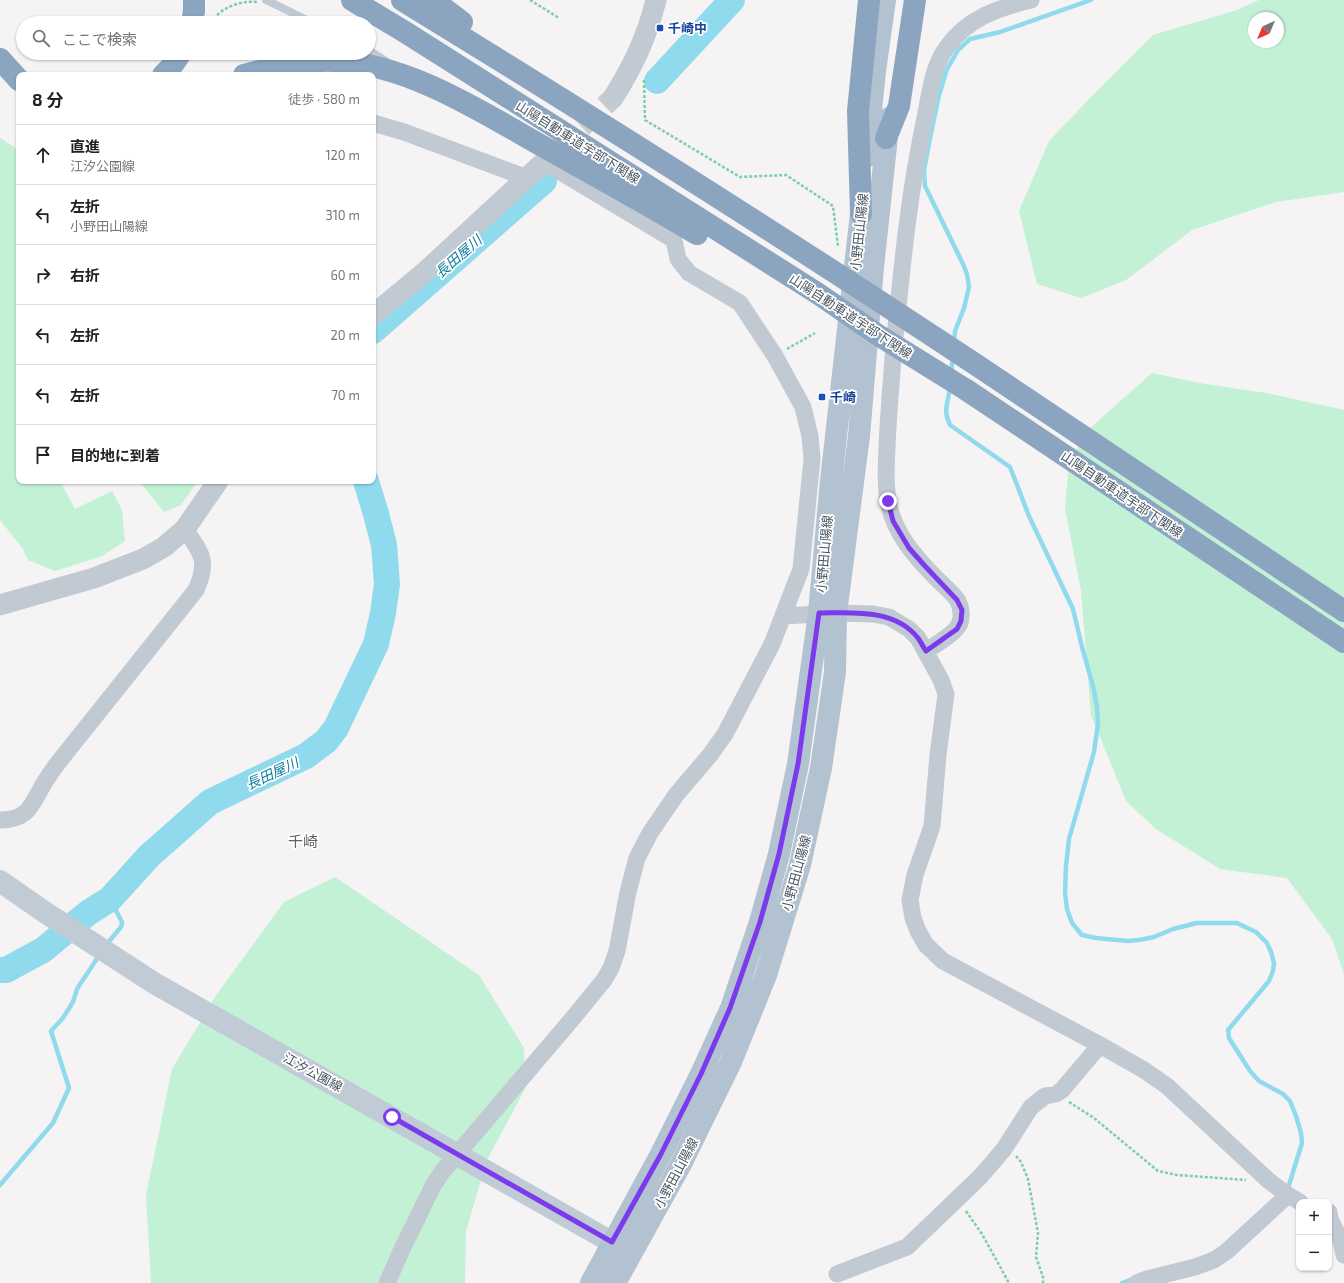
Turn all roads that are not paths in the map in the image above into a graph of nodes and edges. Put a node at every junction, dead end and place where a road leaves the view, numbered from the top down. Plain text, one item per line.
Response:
1 (194, 0) edge
2 (352, 0) edge
3 (402, 0) edge
4 (433, 0) edge
5 (656, 0) edge
6 (869, 0) edge
7 (885, 0) edge
8 (905, 0) edge
9 (915, 0) edge
10 (1031, 0) edge
11 (264, 2) edge
12 (193, 16) edge
13 (297, 16) edge
14 (376, 55) edge
15 (0, 59) edge
16 (177, 60) edge
17 (166, 72) edge
18 (256, 72) edge
19 (16, 77) edge
20 (413, 79) junction
21 (0, 80) edge
22 (16, 94) edge
23 (613, 98) tunnel mouth
24 (566, 101) junction
25 (376, 124) edge
26 (886, 138) junction
27 (544, 162) joint
28 (527, 178) junction
29 (861, 214) junction
30 (815, 297) junction
31 (376, 313) edge
32 (216, 484) edge
33 (185, 529) junction
34 (0, 606) edge
35 (1344, 611) edge
36 (827, 613) junction
37 (783, 616) junction
38 (1344, 642) edge
39 (926, 651) junction
40 (0, 820) edge
41 (0, 881) edge
42 (1100, 1045) junction
43 (1294, 1198) edge
44 (1332, 1212) edge
45 (1344, 1212) edge
46 (1332, 1223) edge
47 (612, 1242) junction
48 (632, 1254) junction
49 (1344, 1254) edge
50 (837, 1274) dead end
51 (387, 1283) edge
52 (591, 1283) edge
53 (615, 1283) edge
54 (1137, 1283) edge

1 - 12 highway
2 - 30 highway, 山陽自動車道宇部下関線
3 - 24 highway, 山陽自動車道宇部下関線
4 - 24 highway
5 - 23 street
6 - 29 highway
7 - 29 main road, 小野田山陽線
8 - 26 main road, 小野田山陽線
9 - 26 highway
10 - 39 street
11 - 13 lane
14 - 20 lane
15 - 19 highway
16 - 17 highway
18 - 20 highway
20 - 30 highway
21 - 22 highway
24 - 35 highway, 山陽自動車道宇部下関線
25 - 28 street
26 - 36 main road, 小野田山陽線
27 - 28 street
27 - 37 street
28 - 31 street
29 - 36 main road, 小野田山陽線
30 - 38 highway, 山陽自動車道宇部下関線
32 - 33 street
33 - 34 street
33 - 40 street
36 - 37 street
36 - 39 street
36 - 47 main road, 小野田山陽線
36 - 48 main road, 小野田山陽線
37 - 51 street
39 - 42 street
41 - 47 main road, 江汐公園線
42 - 43 street
42 - 50 street
43 - 54 street
44 - 45 street
46 - 49 street
47 - 48 main road, 江汐公園線
47 - 52 main road, 小野田山陽線
48 - 53 main road, 小野田山陽線

